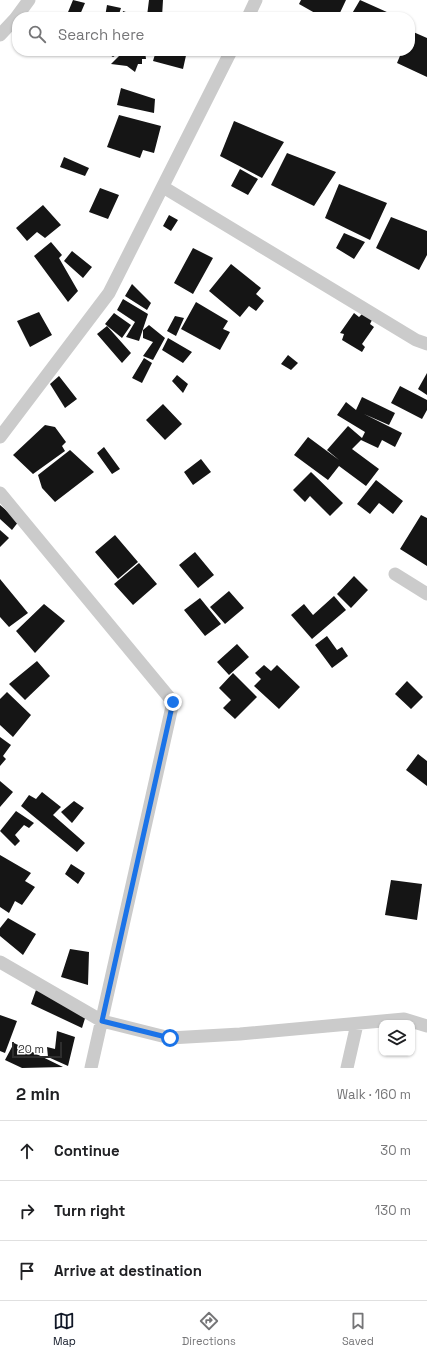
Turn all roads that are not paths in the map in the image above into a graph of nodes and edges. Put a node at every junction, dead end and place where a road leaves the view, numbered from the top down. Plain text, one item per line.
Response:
1 (29, 0) edge
2 (256, 0) edge
3 (20, 12) edge
4 (250, 12) edge
5 (12, 22) edge
6 (0, 35) edge
7 (228, 56) edge
8 (163, 187) junction
9 (427, 344) edge
10 (0, 437) edge
11 (0, 493) edge
12 (395, 574) dead end
13 (427, 594) edge
14 (0, 962) edge
15 (102, 1021) junction
16 (357, 1024) junction
17 (427, 1026) edge
18 (91, 1068) edge
19 (347, 1068) edge

1 - 3 street
2 - 4 street
5 - 6 street
7 - 8 street
8 - 9 street
8 - 10 street
11 - 15 street
12 - 13 street
14 - 15 street
15 - 16 street
15 - 18 street
16 - 17 street
16 - 19 street

